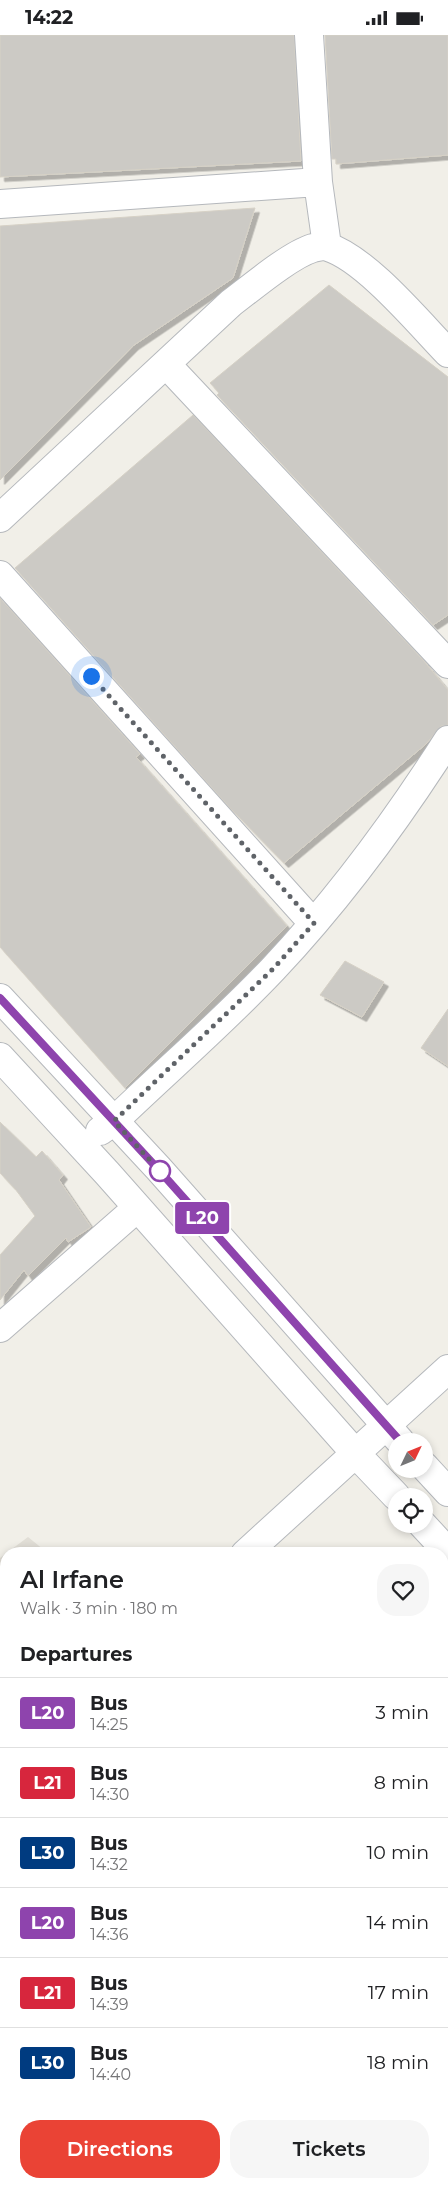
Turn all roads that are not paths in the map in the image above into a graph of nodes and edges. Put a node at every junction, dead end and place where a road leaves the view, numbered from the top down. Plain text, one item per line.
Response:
1 (309, 35) edge
2 (318, 181) junction
3 (0, 203) edge
4 (327, 246) junction
5 (448, 353) edge
6 (166, 364) junction
7 (0, 518) edge
8 (0, 575) edge
9 (448, 664) edge
10 (448, 740) edge
11 (314, 923) junction
12 (0, 998) edge
13 (0, 1057) edge
14 (114, 1121) junction
15 (82, 1145) junction
16 (137, 1208) junction
17 (0, 1328) edge
18 (448, 1369) edge
19 (393, 1433) edge
20 (395, 1433) edge
21 (388, 1437) edge
22 (356, 1454) junction
23 (433, 1476) edge
24 (388, 1488) edge
25 (448, 1492) edge
26 (430, 1533) edge
27 (254, 1547) edge
28 (443, 1547) edge

1 - 2 street
2 - 3 street
2 - 4 street
4 - 5 street
4 - 6 street
6 - 7 street
6 - 9 street
8 - 11 street
10 - 11 street
11 - 14 street
12 - 14 street
13 - 15 street
14 - 15 street
14 - 19 street
15 - 16 street
16 - 17 street
16 - 22 street
18 - 20 street
21 - 22 street
22 - 24 street
22 - 27 street
23 - 25 street
26 - 28 street

